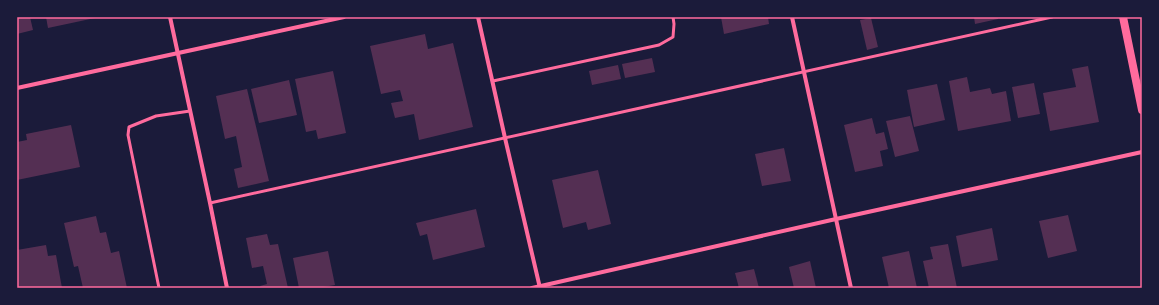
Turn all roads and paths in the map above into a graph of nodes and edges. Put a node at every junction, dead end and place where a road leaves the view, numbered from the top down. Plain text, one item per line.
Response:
1 (170, 17) edge
2 (344, 17) edge
3 (478, 17) edge
4 (674, 17) edge
5 (792, 17) edge
6 (1052, 17) edge
7 (1123, 17) edge
8 (178, 53) junction
9 (804, 72) junction
10 (493, 81) junction
11 (17, 88) edge
12 (1142, 110) edge
13 (190, 111) junction
14 (505, 138) junction
15 (1142, 152) edge
16 (210, 202) junction
17 (836, 218) junction
18 (540, 287) edge
19 (159, 288) edge
20 (227, 288) edge
21 (532, 288) edge
22 (852, 288) edge

1 - 8 street
2 - 8 street
3 - 10 street
4 - 10 lane
5 - 9 street
6 - 9 lane
7 - 12 main road
8 - 11 street
8 - 13 street
9 - 14 lane
9 - 17 street
10 - 14 street
13 - 16 street
13 - 19 lane
14 - 16 lane
14 - 18 street
15 - 17 street
16 - 20 street
17 - 18 street
17 - 22 street
18 - 21 street

